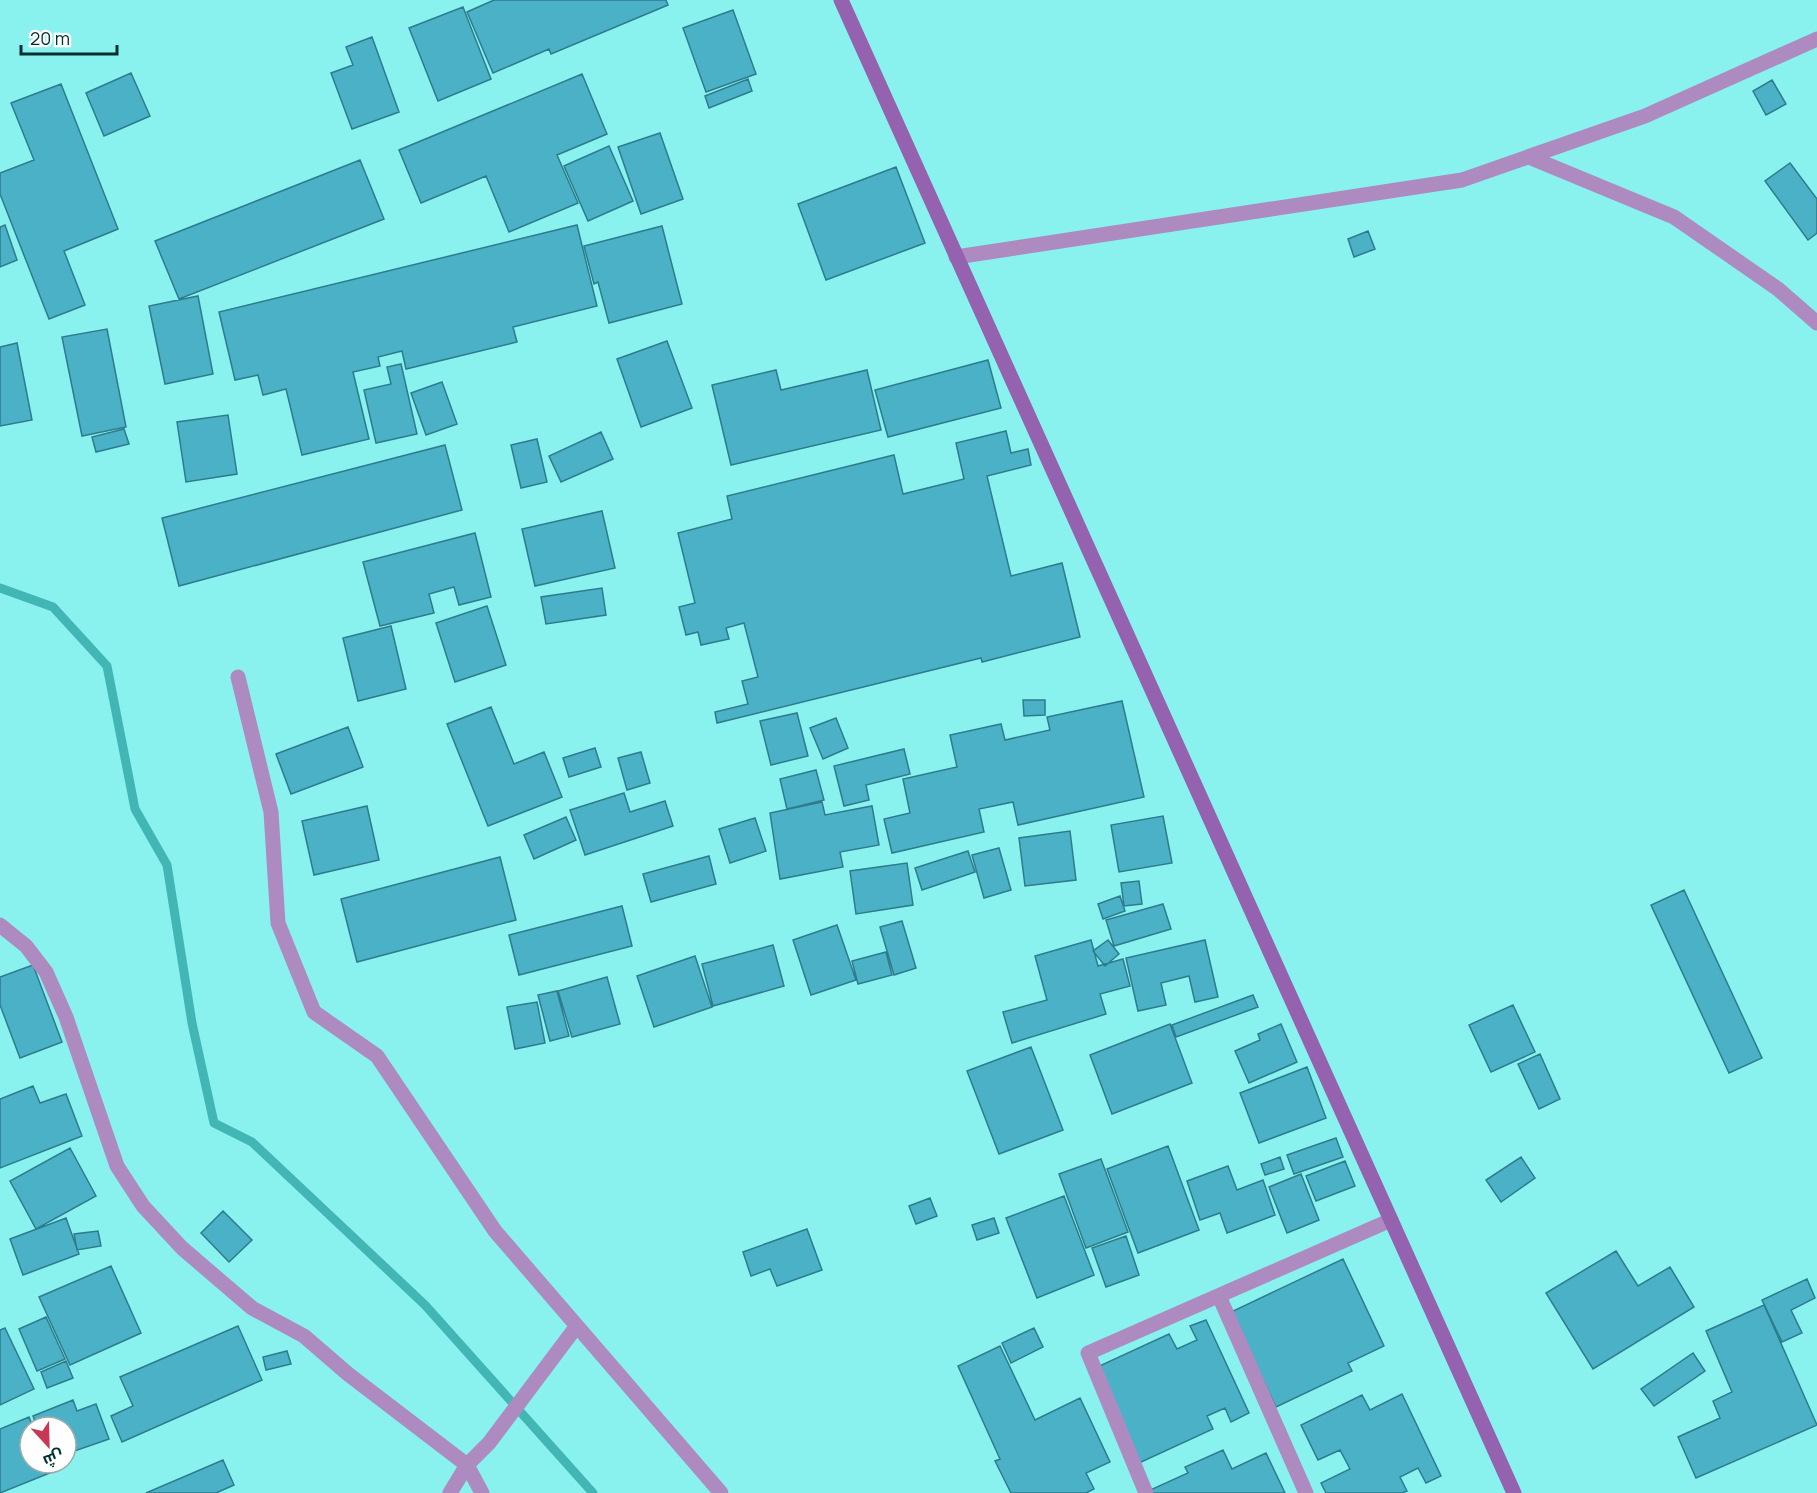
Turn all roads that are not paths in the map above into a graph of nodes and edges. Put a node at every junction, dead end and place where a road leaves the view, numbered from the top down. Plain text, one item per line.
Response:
1 (841, 0) edge
2 (1817, 39) edge
3 (1529, 157) junction
4 (956, 257) junction
5 (1817, 323) edge
6 (238, 676) dead end
7 (0, 925) edge
8 (1390, 1220) junction
9 (1219, 1296) junction
10 (576, 1327) junction
11 (467, 1465) junction
12 (450, 1493) edge
13 (482, 1493) edge
14 (721, 1493) edge
15 (1146, 1493) edge
16 (1306, 1493) edge
17 (1514, 1493) edge

1 - 4 main road
2 - 3 street
3 - 4 street
3 - 5 street
4 - 8 main road
6 - 10 street
7 - 11 street
8 - 9 street
8 - 17 main road
9 - 15 street
9 - 16 street
10 - 11 street
10 - 14 street
11 - 12 street
11 - 13 street

